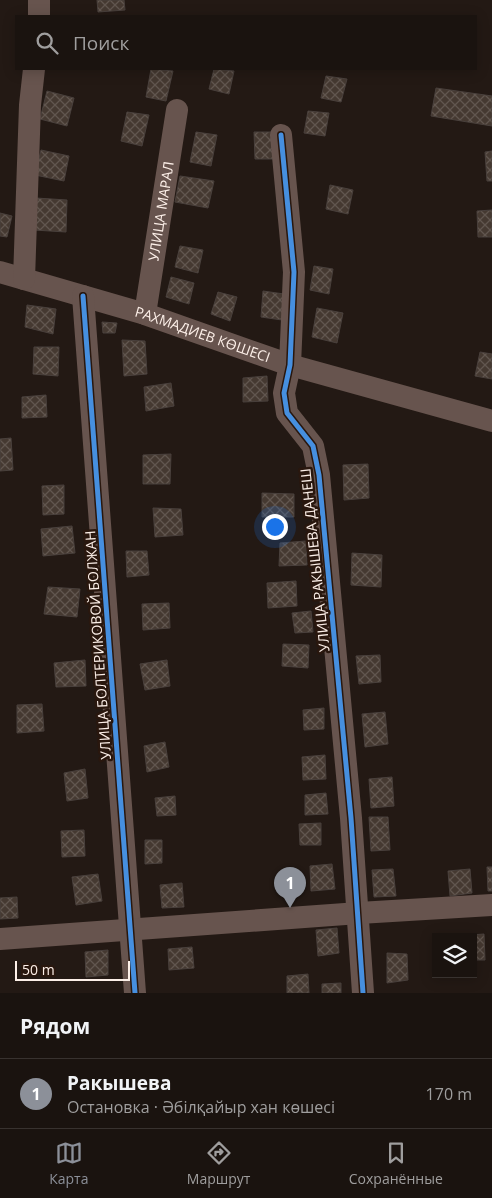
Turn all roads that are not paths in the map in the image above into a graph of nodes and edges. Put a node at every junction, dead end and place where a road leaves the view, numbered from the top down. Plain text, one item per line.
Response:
1 (39, 0) edge
2 (39, 15) edge
3 (34, 70) edge
4 (177, 110) dead end
5 (281, 135) dead end
6 (0, 272) edge
7 (24, 279) junction
8 (83, 296) junction
9 (145, 314) junction
10 (290, 365) junction
11 (492, 421) edge
12 (492, 905) edge
13 (359, 913) junction
14 (130, 929) junction
15 (0, 939) edge
16 (135, 993) edge
17 (363, 993) edge

1 - 2 street
3 - 7 street
4 - 9 street, УЛИЦА МАРАЛ
5 - 10 street, УЛИЦА РАКЫШЕВА ДАНЕШ
6 - 7 street, РАХМАДИЕВ КӨШЕСІ
7 - 8 street, РАХМАДИЕВ КӨШЕСІ
8 - 9 street, РАХМАДИЕВ КӨШЕСІ
8 - 14 street, УЛИЦА БОЛТЕРИКОВОЙ БОЛЖАН
9 - 10 street, РАХМАДИЕВ КӨШЕСІ
10 - 11 street, РАХМАДИЕВ КӨШЕСІ
10 - 13 street, УЛИЦА РАКЫШЕВА ДАНЕШ
12 - 13 street
13 - 14 street
13 - 17 street, УЛИЦА РАКЫШЕВА ДАНЕШ
14 - 15 street
14 - 16 street, УЛИЦА БОЛТЕРИКОВОЙ БОЛЖАН

